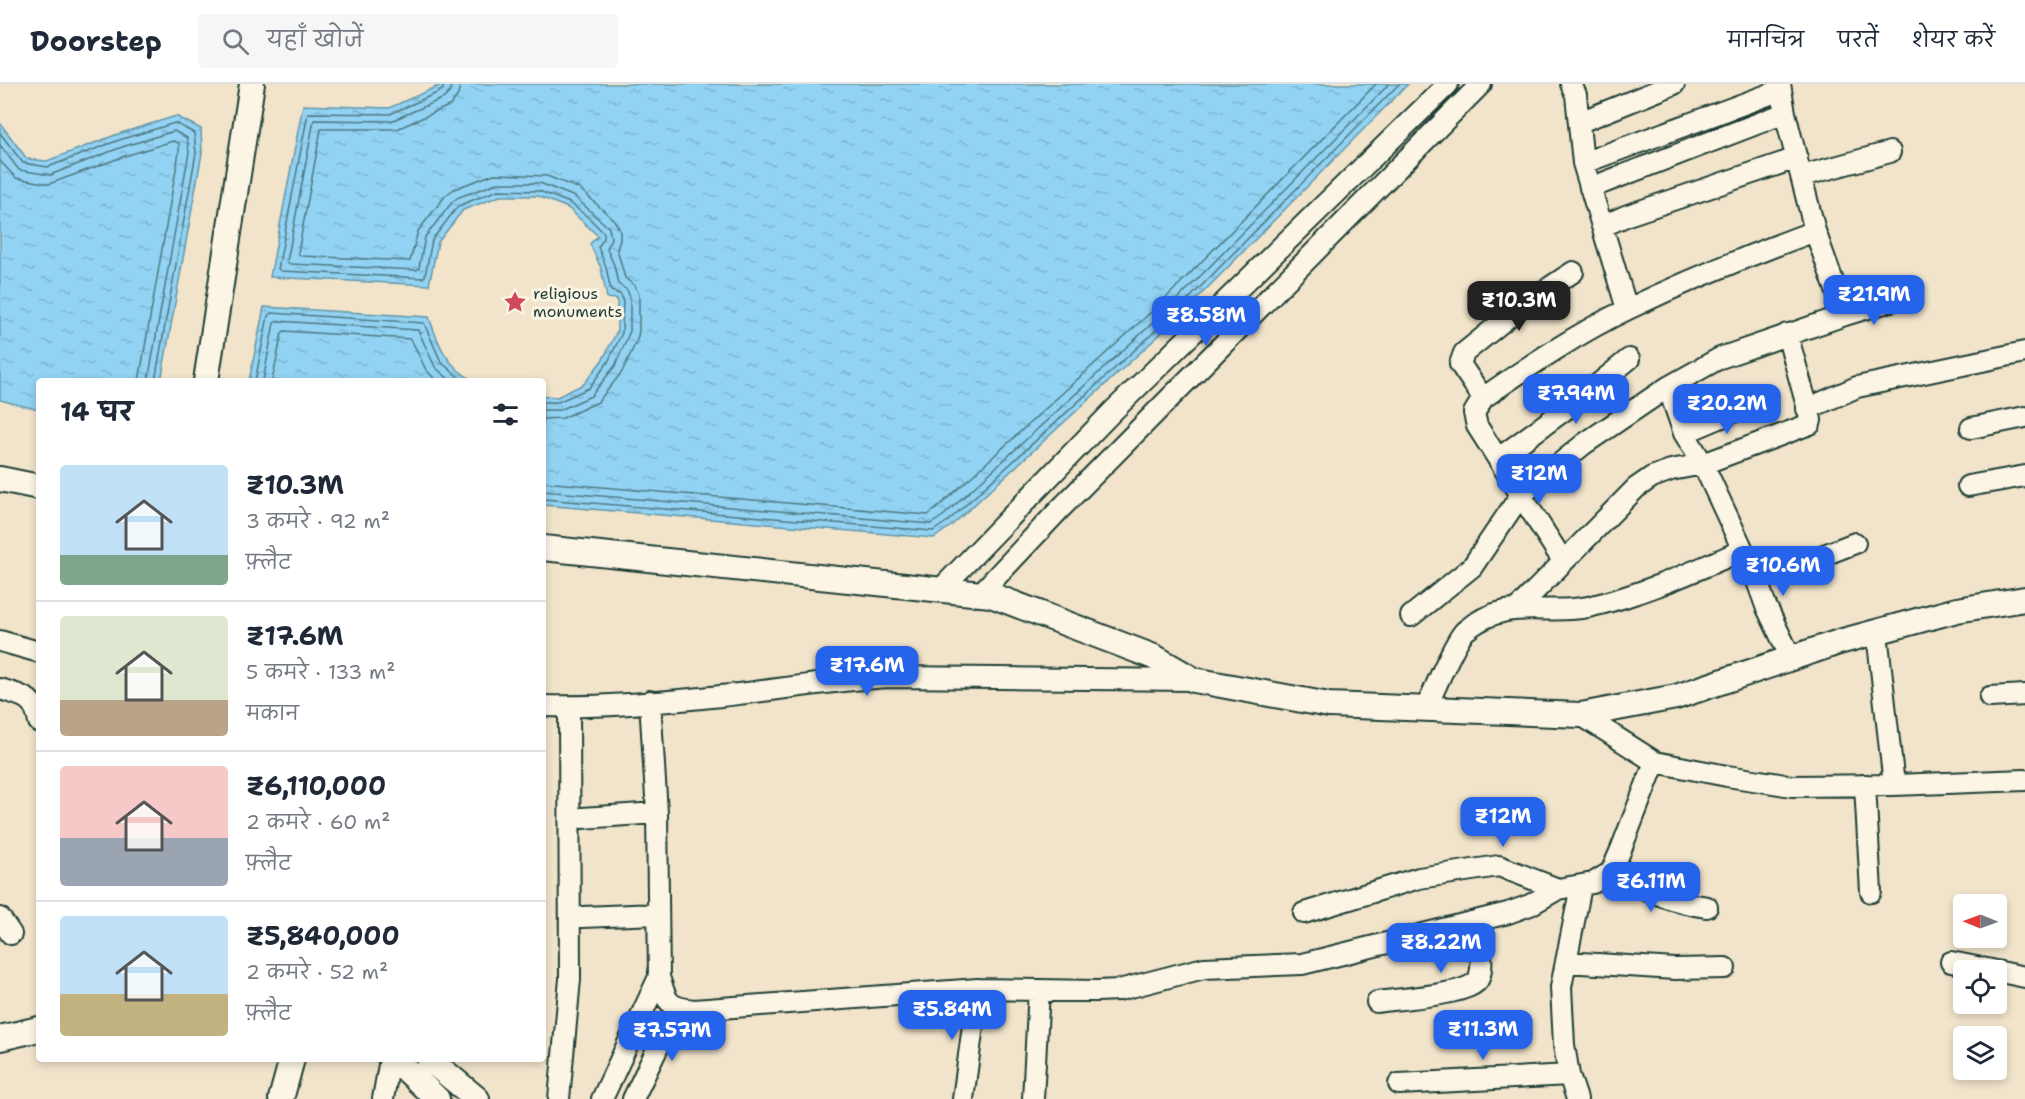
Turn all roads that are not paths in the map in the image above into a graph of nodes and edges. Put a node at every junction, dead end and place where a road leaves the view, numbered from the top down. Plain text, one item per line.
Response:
1 (252, 84) edge
2 (1448, 84) edge
3 (1481, 84) edge
4 (1674, 84) edge
5 (1781, 87) edge
6 (1577, 88) edge
7 (1785, 113) junction
8 (1580, 122) junction
9 (1890, 152) dead end
10 (1373, 157) junction
11 (1583, 163) junction
12 (1800, 167) junction
13 (1389, 176) junction
14 (1590, 188) junction
15 (1603, 226) junction
16 (1815, 231) junction
17 (1573, 272) dead end
18 (1891, 301) dead end
19 (1627, 309) junction
20 (1845, 315) junction
21 (1787, 334) junction
22 (2025, 352) edge
23 (1629, 359) dead end
24 (206, 378) edge
25 (1668, 387) junction
26 (1483, 398) junction
27 (1755, 403) dead end
28 (1807, 409) junction
29 (2025, 417) edge
30 (1971, 428) dead end
31 (1684, 433) junction
32 (1499, 458) junction
33 (1703, 464) junction
34 (2025, 476) edge
35 (0, 478) edge
36 (1968, 486) dead end
37 (36, 487) edge
38 (1520, 496) junction
39 (1855, 543) dead end
40 (546, 548) edge
41 (1743, 550) junction
42 (1563, 561) junction
43 (1757, 580) junction
44 (942, 588) junction
45 (981, 593) junction
46 (2025, 599) edge
47 (1517, 609) junction
48 (1412, 616) dead end
49 (1877, 633) junction
50 (0, 641) edge
51 (36, 651) edge
52 (1791, 658) junction
53 (1194, 680) junction
54 (0, 689) edge
55 (2025, 695) edge
56 (1990, 697) dead end
57 (650, 701) junction
58 (546, 706) edge
59 (569, 707) junction
60 (1426, 708) junction
61 (36, 709) edge
62 (1581, 715) junction
63 (1655, 762) junction
64 (2025, 780) edge
65 (1865, 785) junction
66 (1894, 785) junction
67 (657, 813) junction
68 (582, 818) dead end
69 (1611, 872) junction
70 (1581, 886) junction
71 (1558, 889) junction
72 (1871, 892) dead end
73 (1707, 907) dead end
74 (1304, 912) dead end
75 (657, 914) junction
76 (582, 917) dead end
77 (1476, 921) junction
78 (1566, 962) junction
79 (1725, 968) dead end
80 (2007, 973) edge
81 (659, 977) junction
82 (2025, 977) edge
83 (978, 989) junction
84 (1039, 990) junction
85 (1377, 1002) dead end
86 (677, 1008) junction
87 (36, 1030) edge
88 (0, 1038) edge
89 (291, 1062) edge
90 (389, 1062) edge
91 (398, 1062) edge
92 (433, 1062) edge
93 (1569, 1075) junction
94 (1399, 1084) dead end
95 (281, 1099) edge
96 (383, 1099) edge
97 (437, 1099) edge
98 (477, 1099) edge
99 (559, 1099) edge
100 (602, 1099) edge
101 (633, 1099) edge
102 (963, 1099) edge
103 (1034, 1099) edge
104 (1577, 1099) edge

1 - 24 street
2 - 10 street
3 - 13 street
4 - 8 street
5 - 7 street
5 - 11 street
6 - 8 street
7 - 12 street
7 - 14 street
8 - 11 street
9 - 12 street
10 - 13 street
10 - 44 street
11 - 14 street
12 - 15 street
12 - 16 street
13 - 45 street
14 - 15 street
15 - 19 street
16 - 19 street
16 - 20 street
17 - 26 street
18 - 20 street
19 - 26 street
20 - 21 street
21 - 25 street
21 - 28 street
22 - 28 street
23 - 32 street
25 - 31 street
25 - 38 street
26 - 32 street
27 - 31 street
28 - 33 street
29 - 30 street
31 - 33 street
32 - 38 street
33 - 41 street
33 - 42 street
34 - 36 street
35 - 37 street
38 - 42 street
38 - 48 street
39 - 43 street
40 - 44 street
41 - 43 street
41 - 47 street
42 - 47 street
43 - 52 street
44 - 45 street
45 - 53 street
46 - 49 street
47 - 60 street
49 - 52 street
49 - 66 street
50 - 51 street
52 - 62 street
53 - 57 street
53 - 60 street
54 - 61 street
55 - 56 street
57 - 59 street
57 - 67 street
58 - 59 street
59 - 99 street
60 - 62 street
62 - 63 street
63 - 65 street
63 - 69 street
64 - 66 street
65 - 66 street
65 - 72 street
67 - 68 street
67 - 75 street
69 - 70 street
69 - 73 street
70 - 71 street
70 - 78 street
71 - 74 street
71 - 77 street
75 - 76 street
75 - 81 street
77 - 84 street
77 - 85 street
78 - 79 street
78 - 93 street
80 - 82 street
81 - 86 street
81 - 100 street
83 - 84 street
83 - 86 street
83 - 102 street
84 - 103 street
86 - 101 street
87 - 88 street
89 - 95 street
90 - 96 street
91 - 97 street
92 - 98 street
93 - 94 street
93 - 104 street

